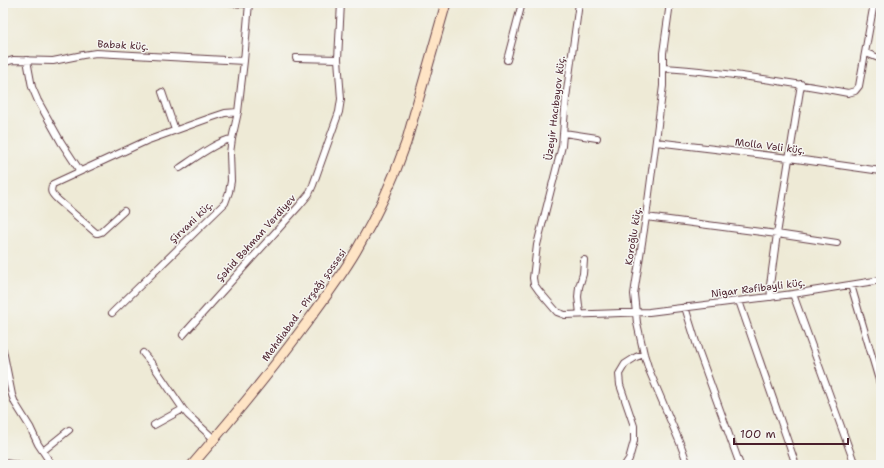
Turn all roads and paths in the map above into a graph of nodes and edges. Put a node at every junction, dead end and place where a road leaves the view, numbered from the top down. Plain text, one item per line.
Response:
1 (228, 3) edge
2 (341, 3) edge
3 (446, 3) edge
4 (522, 3) edge
5 (579, 3) edge
6 (670, 3) edge
7 (874, 3) edge
8 (249, 4) edge
9 (866, 53) junction
10 (296, 58) dead end
11 (881, 58) edge
12 (338, 59) junction
13 (27, 60) junction
14 (508, 60) dead end
15 (244, 61) junction
16 (3, 63) edge
17 (663, 68) junction
18 (801, 84) junction
19 (162, 92) dead end
20 (238, 112) junction
21 (175, 130) junction
22 (564, 133) junction
23 (597, 138) dead end
24 (232, 139) junction
25 (656, 142) junction
26 (789, 158) junction
27 (180, 168) dead end
28 (80, 171) junction
29 (881, 171) edge
30 (124, 211) dead end
31 (646, 217) junction
32 (777, 234) junction
33 (837, 243) dead end
34 (584, 260) dead end
35 (881, 280) edge
36 (534, 284) joint
37 (851, 285) junction
38 (793, 294) junction
39 (771, 297) junction
40 (739, 301) junction
41 (685, 307) junction
42 (636, 312) junction
43 (112, 314) dead end
44 (580, 314) junction
45 (182, 335) dead end
46 (3, 350) edge
47 (143, 353) dead end
48 (644, 354) junction
49 (881, 387) edge
50 (183, 409) junction
51 (154, 425) dead end
52 (69, 430) dead end
53 (214, 439) junction
54 (43, 451) junction
55 (3, 463) edge
56 (19, 465) edge
57 (52, 465) edge
58 (192, 465) edge
59 (625, 465) edge
60 (688, 465) edge
61 (740, 465) edge
62 (796, 465) edge
63 (855, 465) edge

1 - 8 street
2 - 12 street, Şəhid Bəhman Verdiyev
3 - 53 main road, Mehdiabad - Pirşağı şossesi
4 - 14 street
5 - 22 street, Üzeyir Hacıbəyov küç.
6 - 17 street, Koroğlu küç.
7 - 9 street
8 - 15 street, Şirvani küç.
9 - 11 street
9 - 18 street
10 - 12 street
12 - 45 street, Şəhid Bəhman Verdiyev
13 - 15 street, Babək küç.
13 - 16 street, Babək küç.
13 - 28 street
15 - 20 street, Şirvani küç.
17 - 18 street
17 - 25 street, Koroğlu küç.
18 - 26 street
19 - 21 street
20 - 21 street
20 - 24 street, Şirvani küç.
21 - 28 street
22 - 23 street
22 - 36 street, Üzeyir Hacıbəyov küç.
24 - 27 street
24 - 43 street, Şirvani küç.
25 - 26 street, Molla Vəli küç.
25 - 31 street, Koroğlu küç.
26 - 29 street, Molla Vəli küç.
26 - 32 street
28 - 30 street
31 - 32 street
31 - 42 street, Koroğlu küç.
32 - 33 street
32 - 39 street
34 - 44 street
35 - 37 street, Nigar Rəfibəyli küç.
36 - 44 street, Nigar Rəfibəyli küç.
37 - 38 street, Nigar Rəfibəyli küç.
37 - 49 street
38 - 39 street, Nigar Rəfibəyli küç.
38 - 63 street
39 - 40 street, Nigar Rəfibəyli küç.
40 - 41 street, Nigar Rəfibəyli küç.
40 - 62 street
41 - 42 street, Nigar Rəfibəyli küç.
41 - 61 street
42 - 44 street, Nigar Rəfibəyli küç.
42 - 48 street, Koroğlu küç.
46 - 54 street
47 - 50 street
48 - 59 street
48 - 60 street, Koroğlu küç.
50 - 51 street
50 - 53 street
52 - 54 street
53 - 58 main road, Mehdiabad - Pirşağı şossesi
54 - 57 street
55 - 56 street

